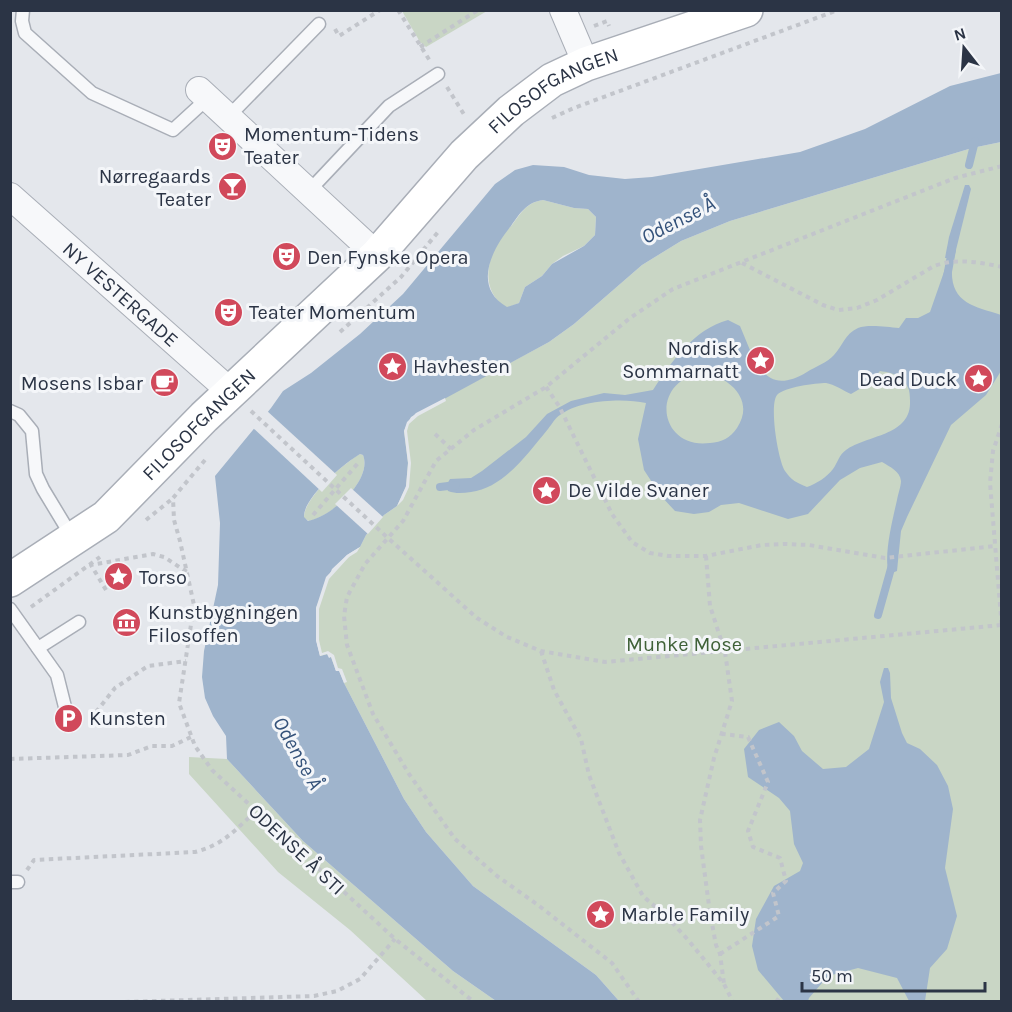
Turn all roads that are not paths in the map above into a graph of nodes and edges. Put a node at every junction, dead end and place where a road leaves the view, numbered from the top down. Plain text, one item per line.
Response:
1 (23, 10) edge
2 (563, 10) edge
3 (746, 10) edge
4 (319, 24) dead end
5 (585, 64) junction
6 (438, 74) dead end
7 (204, 94) joint
8 (228, 117) junction
9 (309, 191) junction
10 (10, 196) edge
11 (377, 255) junction
12 (231, 392) junction
13 (10, 411) edge
14 (74, 539) junction
15 (10, 580) edge
16 (10, 609) edge
17 (79, 622) dead end
18 (38, 648) junction
19 (66, 711) dead end

1 - 7 lane
2 - 5 street
3 - 5 main road, FILOSOFGANGEN
4 - 8 lane
5 - 11 main road, FILOSOFGANGEN
6 - 9 lane
7 - 8 street
8 - 9 street
9 - 11 street
10 - 12 street, NY VESTERGADE
11 - 12 main road, FILOSOFGANGEN
12 - 14 main road, FILOSOFGANGEN
13 - 14 lane
14 - 15 main road, FILOSOFGANGEN
16 - 18 lane
17 - 18 lane
18 - 19 lane

